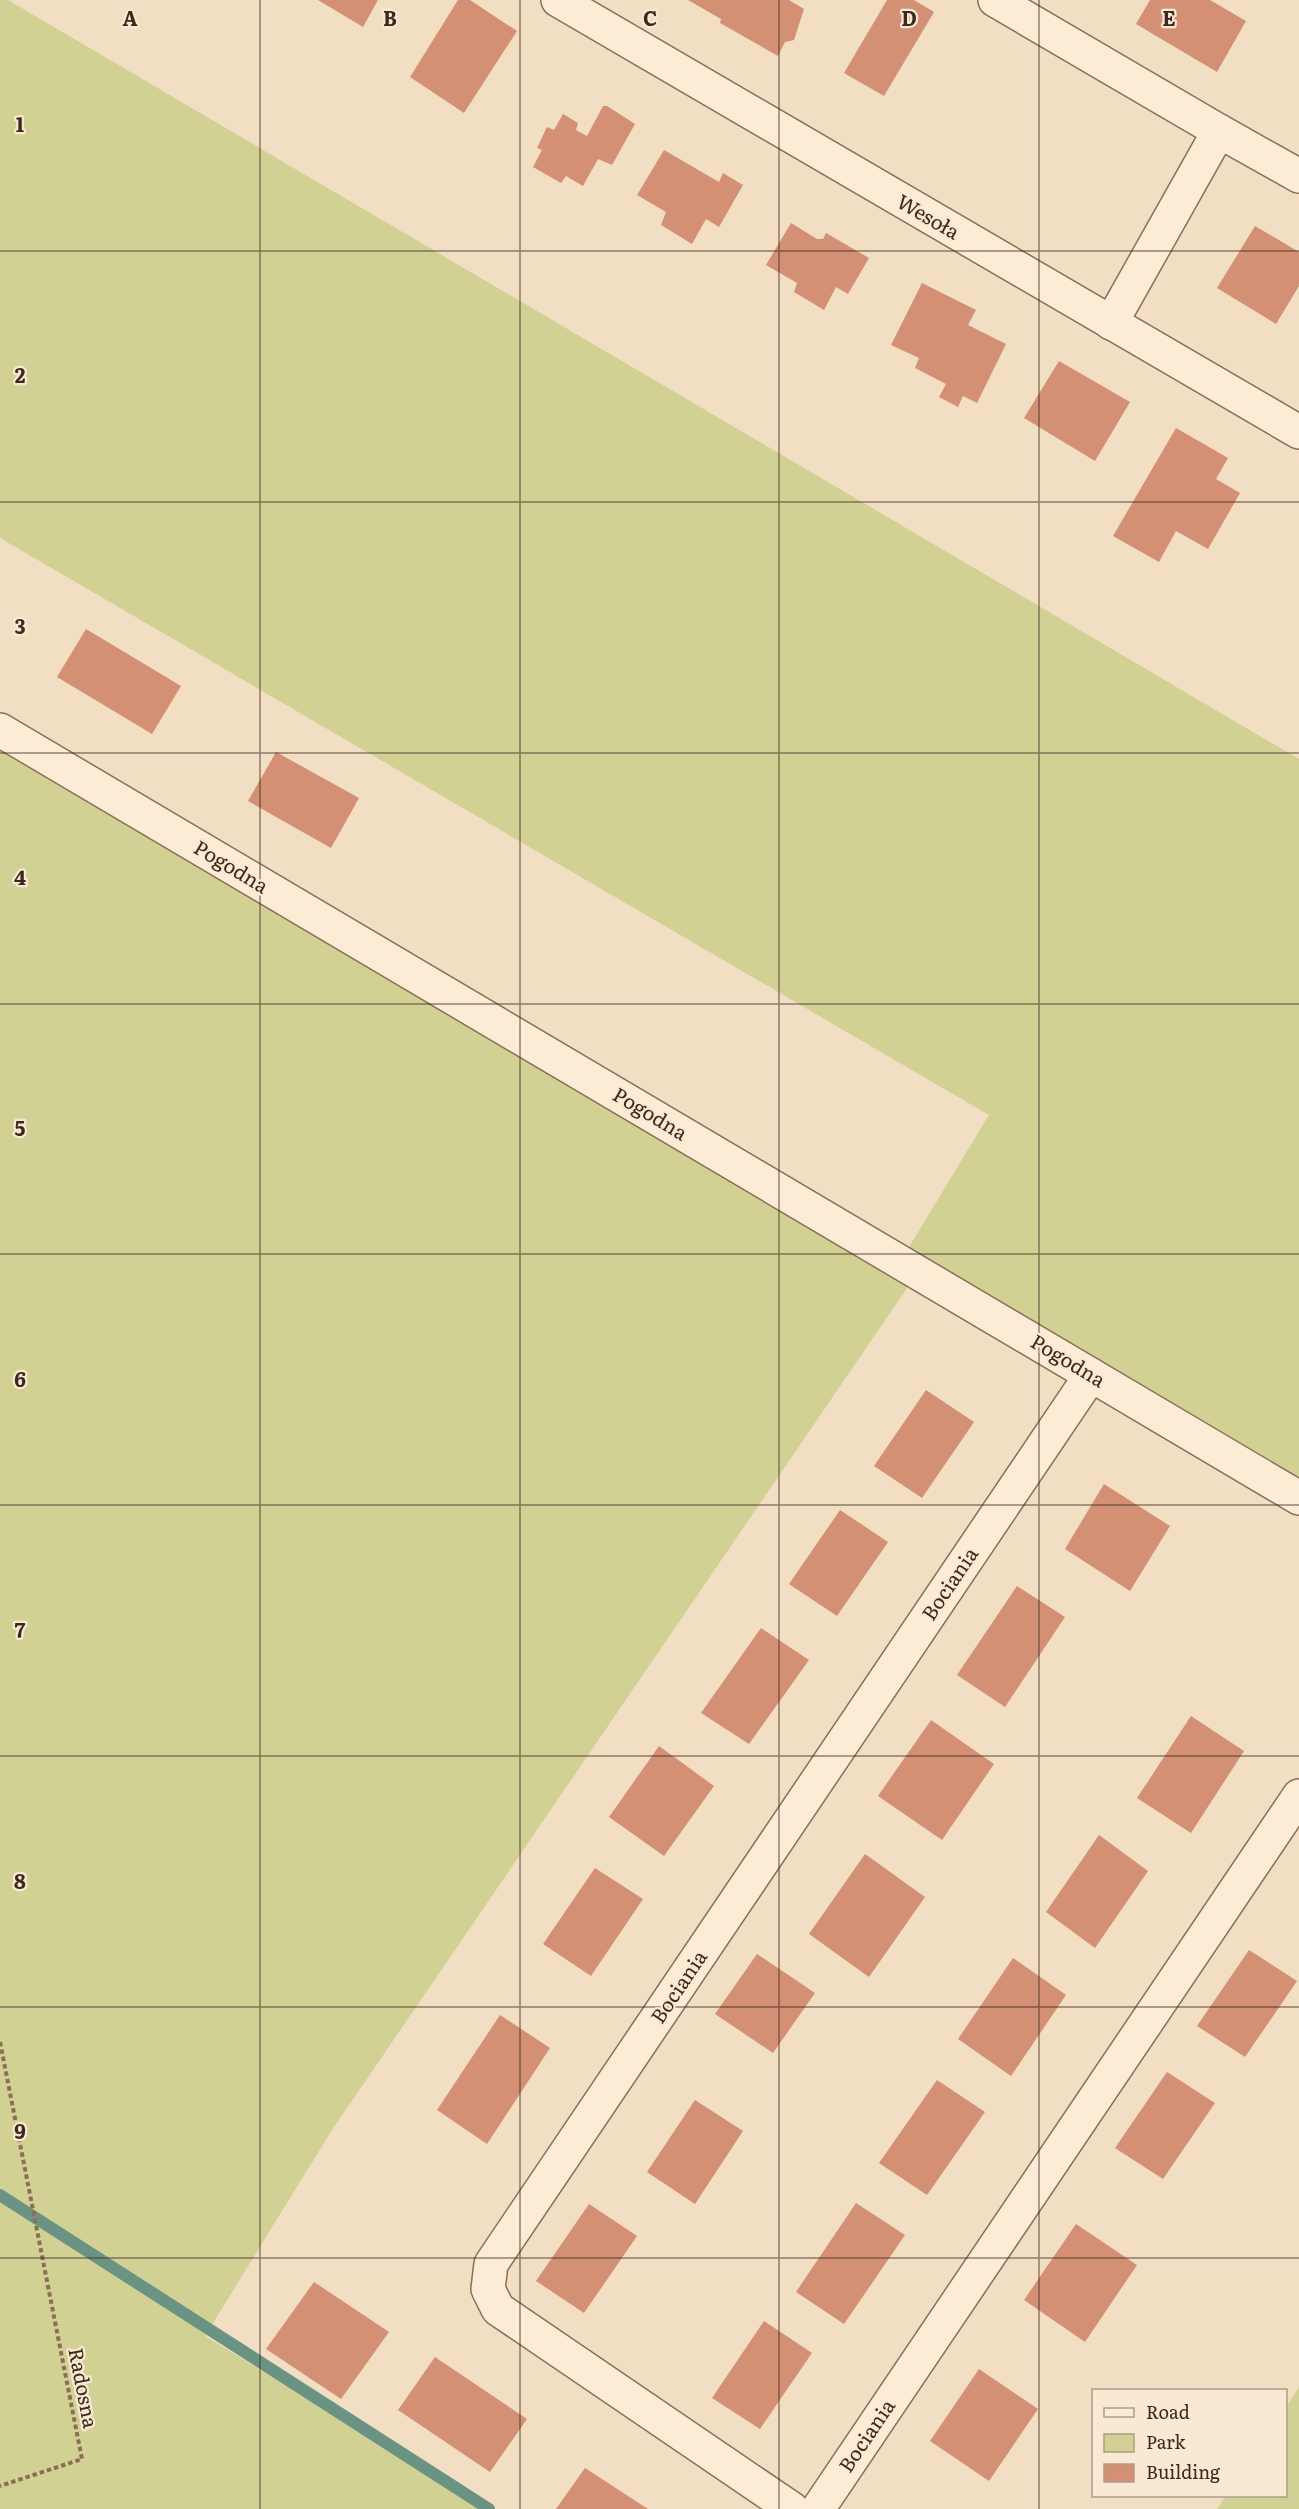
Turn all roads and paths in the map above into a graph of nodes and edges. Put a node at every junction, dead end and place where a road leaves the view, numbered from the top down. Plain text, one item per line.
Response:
1 (558, 0) edge
2 (995, 0) edge
3 (1219, 131) junction
4 (1299, 176) edge
5 (1111, 323) junction
6 (1299, 432) edge
7 (0, 730) edge
8 (1091, 1375) junction
9 (1299, 1498) edge
10 (1299, 1796) edge
11 (0, 2042) edge
12 (0, 2486) edge
13 (792, 2509) edge
14 (818, 2509) edge

1 - 5 street, Wesoła
2 - 3 street
3 - 4 street
3 - 5 street
5 - 6 street, Wesoła
7 - 8 street, Pogodna
8 - 9 street, Pogodna
8 - 13 street, Bociania
10 - 14 street, Bociania
11 - 12 path, Radosna

